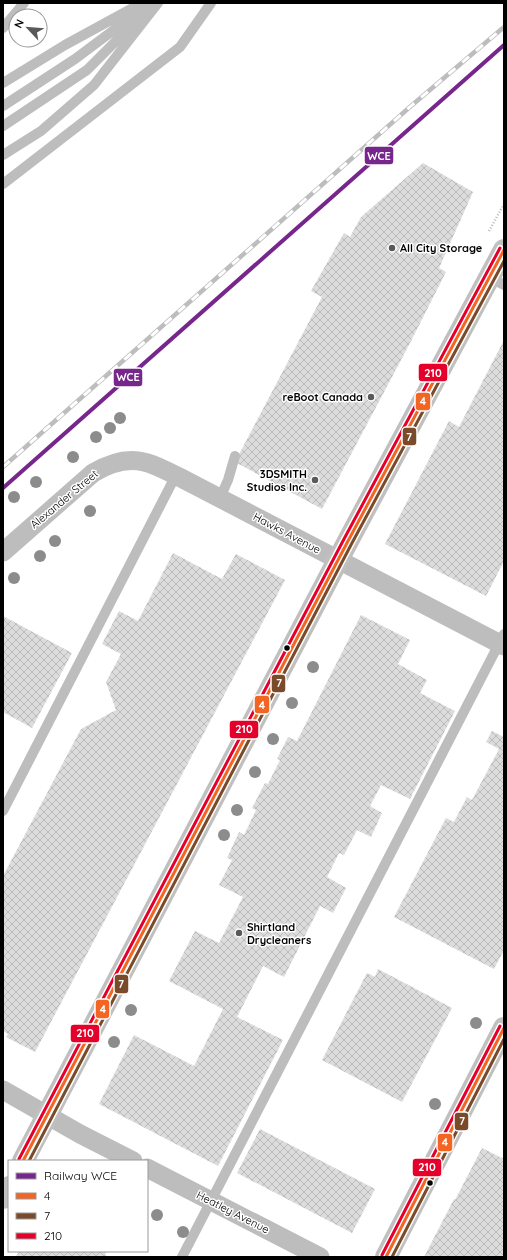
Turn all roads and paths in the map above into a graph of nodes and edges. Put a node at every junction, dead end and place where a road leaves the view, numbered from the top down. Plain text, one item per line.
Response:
1 (24, 3) edge
2 (142, 3) edge
3 (150, 3) edge
4 (154, 3) edge
5 (158, 3) edge
6 (211, 3) edge
7 (3, 28) edge
8 (3, 83) edge
9 (3, 106) edge
10 (3, 126) edge
11 (3, 155) edge
12 (3, 184) edge
13 (504, 250) edge
14 (497, 281) edge
15 (235, 456) dead end
16 (132, 460) joint
17 (176, 475) junction
18 (220, 498) junction
19 (3, 552) edge
20 (338, 560) junction
21 (502, 641) edge
22 (3, 811) edge
23 (504, 1028) edge
24 (3, 1090) edge
25 (47, 1115) junction
26 (23, 1160) edge
27 (131, 1160) edge
28 (148, 1169) edge
29 (8, 1189) edge
30 (3, 1198) edge
31 (211, 1201) junction
32 (182, 1257) edge
33 (320, 1257) edge
34 (386, 1257) edge

1 - 7 lane
2 - 8 lane
3 - 9 lane
4 - 10 lane
5 - 11 lane
6 - 12 lane
13 - 14 main road
14 - 20 main road
15 - 18 lane
16 - 17 street, Hawks Avenue
16 - 19 street, Alexander Street
17 - 18 street, Hawks Avenue
17 - 22 lane
18 - 20 street, Hawks Avenue
20 - 21 street, Hawks Avenue
20 - 25 main road
21 - 31 lane
23 - 34 main road
24 - 25 street
25 - 26 main road
25 - 27 street
28 - 31 street, Heatley Avenue
29 - 30 main road
31 - 32 lane
31 - 33 street, Heatley Avenue

